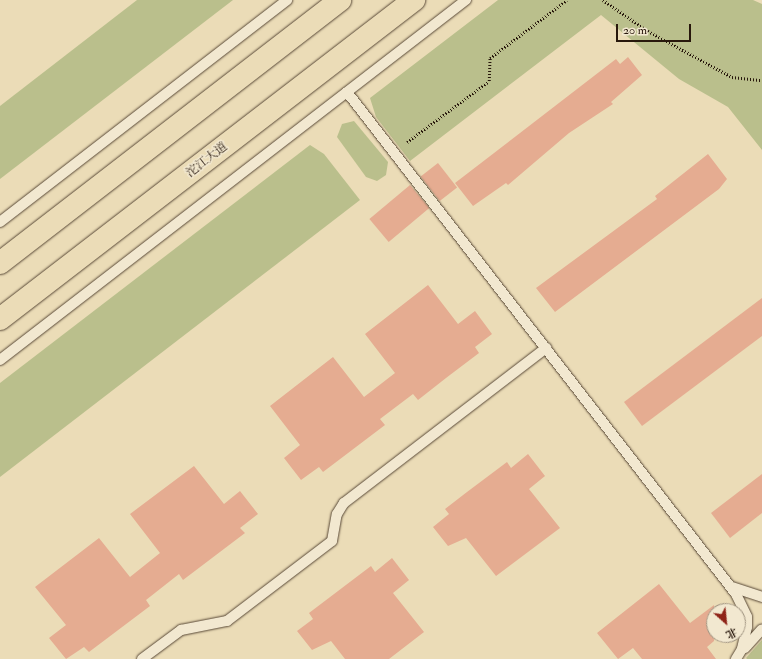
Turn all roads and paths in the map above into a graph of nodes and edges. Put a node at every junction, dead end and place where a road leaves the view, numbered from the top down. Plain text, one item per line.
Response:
1 (287, 0) edge
2 (340, 0) edge
3 (414, 0) edge
4 (466, 0) edge
5 (567, 0) edge
6 (603, 0) edge
7 (762, 80) edge
8 (347, 92) junction
9 (393, 152) junction
10 (0, 222) edge
11 (0, 263) edge
12 (0, 319) edge
13 (546, 348) junction
14 (0, 360) edge
15 (726, 580) junction
16 (762, 597) edge
17 (762, 629) edge
18 (142, 659) edge

1 - 10 lane
2 - 11 highway
3 - 12 highway, 沱江大道
4 - 8 lane
5 - 9 path
6 - 7 path
8 - 9 lane
8 - 14 lane
9 - 13 lane
13 - 15 lane
13 - 18 lane
15 - 16 lane
15 - 17 lane

